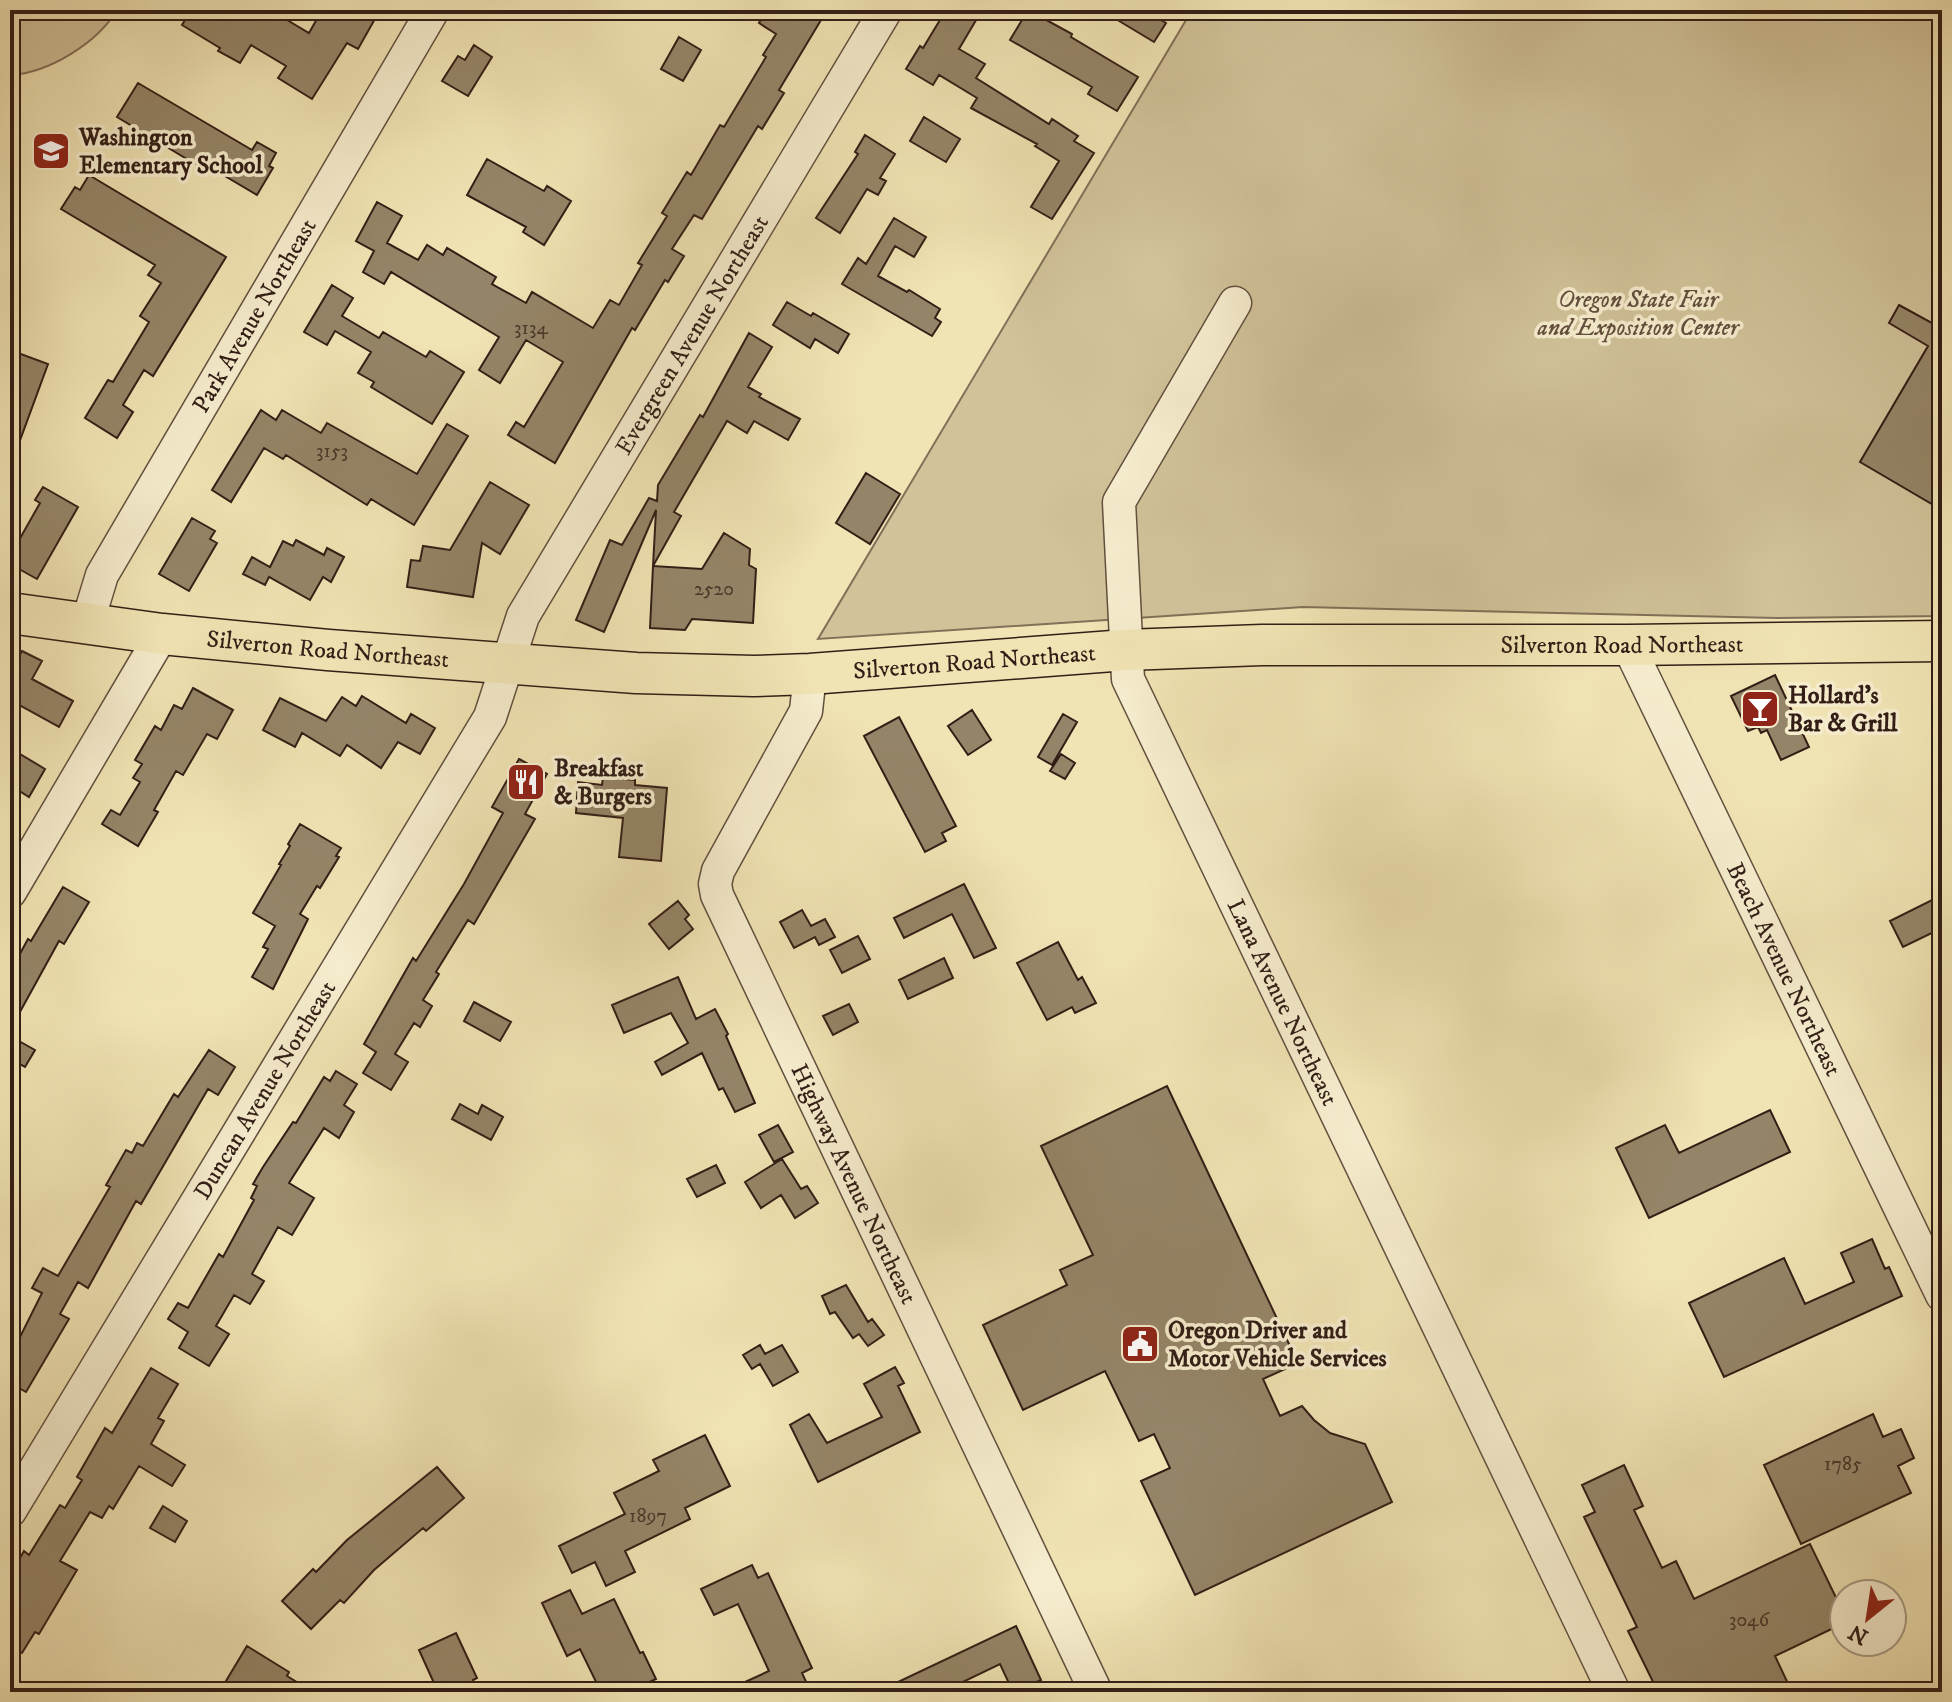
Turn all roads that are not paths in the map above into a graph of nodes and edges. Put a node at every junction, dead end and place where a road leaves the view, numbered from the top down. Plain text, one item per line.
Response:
1 (433, 10) edge
2 (886, 10) edge
3 (1235, 303) dead end
4 (10, 613) edge
5 (87, 624) junction
6 (162, 634) junction
7 (1942, 641) edge
8 (1628, 645) junction
9 (1126, 650) junction
10 (508, 663) junction
11 (810, 674) junction
12 (10, 892) edge
13 (1942, 1295) edge
14 (10, 1511) edge
15 (1096, 1692) edge
16 (1614, 1692) edge

1 - 5 street, Park Avenue Northeast
2 - 10 street, Evergreen Avenue Northeast
3 - 9 street, Lana Avenue Northeast
4 - 5 main road, Silverton Road Northeast
5 - 6 main road, Silverton Road Northeast
6 - 10 main road, Silverton Road Northeast
6 - 12 street
7 - 8 main road, Silverton Road Northeast
8 - 9 main road, Silverton Road Northeast
8 - 13 street, Beach Avenue Northeast
9 - 11 main road, Silverton Road Northeast
9 - 16 street, Lana Avenue Northeast
10 - 11 main road, Silverton Road Northeast
10 - 14 street, Duncan Avenue Northeast
11 - 15 street, Highway Avenue Northeast

